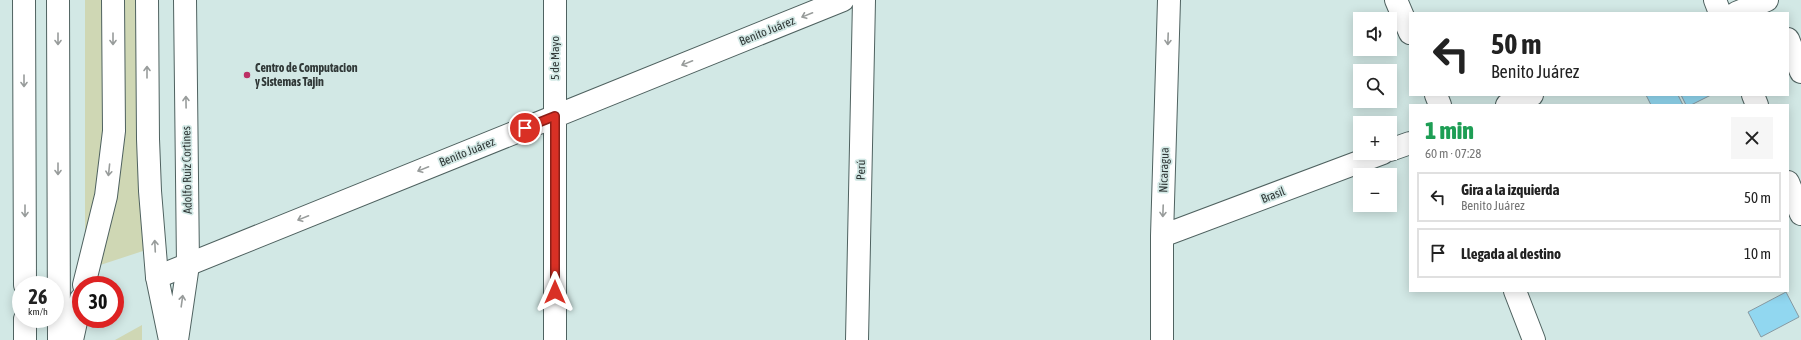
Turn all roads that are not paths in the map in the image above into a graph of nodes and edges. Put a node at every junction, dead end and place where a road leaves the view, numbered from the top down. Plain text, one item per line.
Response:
1 (24, 0) edge
2 (58, 0) edge
3 (113, 0) edge
4 (147, 0) edge
5 (185, 0) edge
6 (555, 0) edge
7 (844, 0) edge
8 (864, 0) edge
9 (1169, 0) edge
10 (1396, 0) edge
11 (1715, 0) edge
12 (1767, 0) edge
13 (1772, 0) edge
14 (1720, 12) edge
15 (1738, 12) edge
16 (1778, 12) edge
17 (1409, 31) edge
18 (1789, 42) edge
19 (1801, 72) edge
20 (1530, 96) edge
21 (1510, 104) edge
22 (555, 116) junction
23 (1409, 143) edge
24 (1397, 148) edge
25 (1364, 160) edge
26 (1789, 184) edge
27 (1801, 214) edge
28 (1162, 236) junction
29 (188, 265) junction
30 (25, 276) edge
31 (86, 276) edge
32 (157, 277) junction
33 (1515, 292) edge
34 (25, 328) edge
35 (75, 328) edge
36 (26, 340) edge
37 (59, 340) edge
38 (72, 340) edge
39 (170, 340) edge
40 (177, 340) edge
41 (555, 340) edge
42 (857, 340) edge
43 (1162, 340) edge
44 (1534, 340) edge

1 -> 30 street
2 -> 37 street
3 -> 31 street
32 -> 4 street
29 -> 5 street, Adolfo Ruiz Cortines
6 - 22 street, 5 de Mayo
7 -> 22 street, Benito Juárez
8 - 42 street, Perú
9 -> 28 street, Nicaragua
10 - 17 street
11 - 14 street
12 - 15 street
13 - 16 street
18 - 19 street
20 - 21 street
22 -> 29 street, Benito Juárez
22 - 41 street, 5 de Mayo
23 - 24 street
25 - 28 street, Brasil
26 - 27 street
28 - 43 street, Nicaragua
29 - 32 street, Benito Juárez
40 -> 29 street, Adolfo Ruiz Cortines
32 - 39 street
33 - 44 street
34 - 36 street
35 - 38 street

